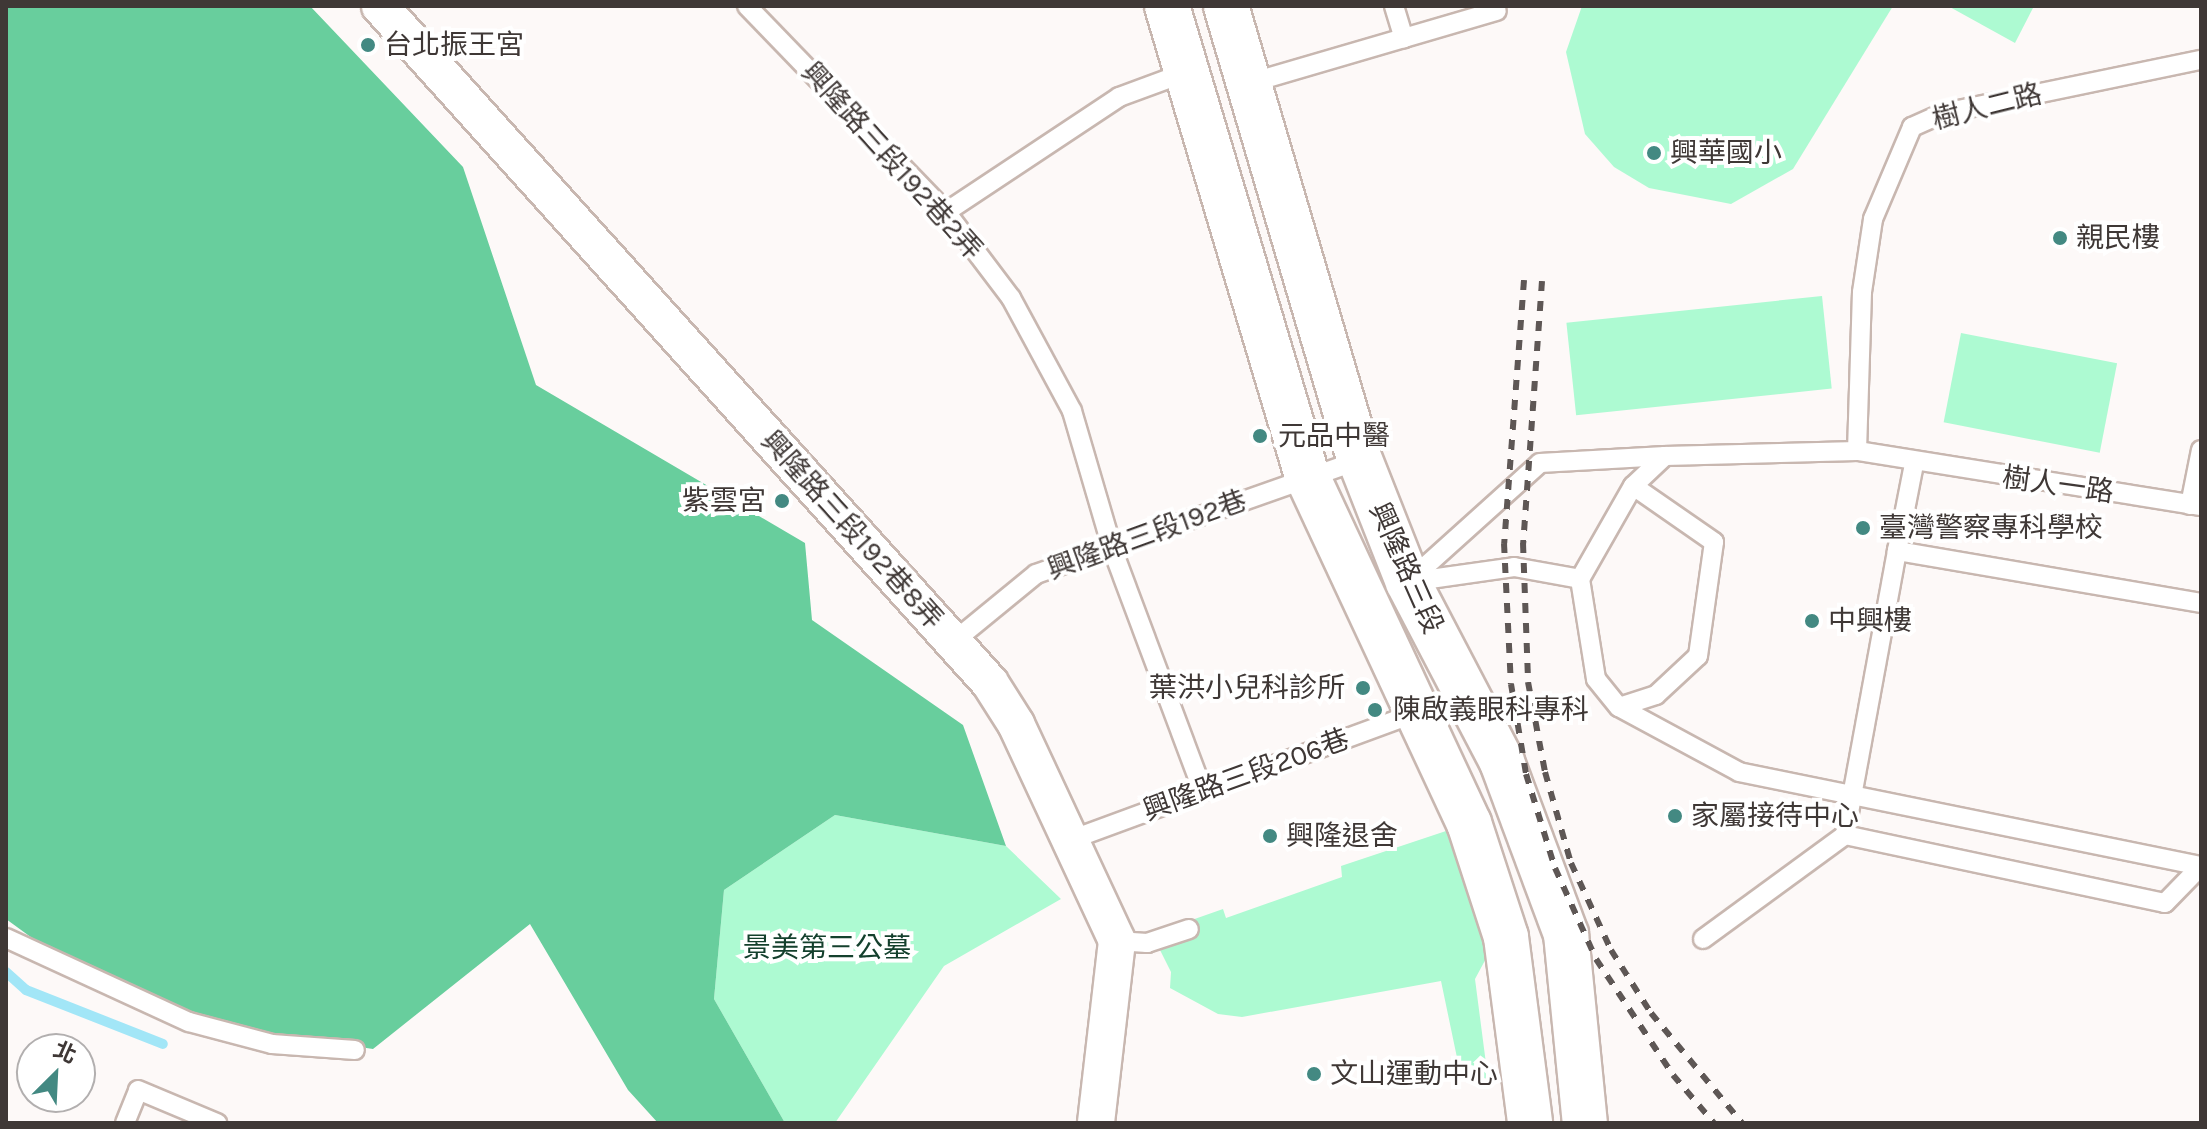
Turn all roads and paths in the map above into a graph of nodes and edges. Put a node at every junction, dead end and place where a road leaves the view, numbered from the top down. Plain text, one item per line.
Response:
1 (747, 6) edge
2 (1167, 6) edge
3 (1226, 6) edge
4 (1394, 6) edge
5 (1497, 11) dead end
6 (400, 13) edge
7 (1404, 38) junction
8 (2201, 60) edge
9 (1190, 71) junction
10 (1250, 83) junction
11 (946, 212) junction
12 (2201, 450) edge
13 (1857, 451) junction
14 (1665, 456) junction
15 (1360, 460) junction
16 (1914, 464) junction
17 (1308, 478) junction
18 (1633, 486) junction
19 (2195, 505) edge
20 (1112, 548) junction
21 (1897, 551) junction
22 (1580, 579) junction
23 (1408, 582) junction
24 (1360, 594) junction
25 (2201, 603) edge
26 (953, 642) junction
27 (1464, 695) junction
28 (1619, 707) junction
29 (1416, 712) junction
30 (1203, 791) junction
31 (1854, 801) junction
32 (1845, 835) junction
33 (1073, 839) junction
34 (2201, 866) edge
35 (1189, 929) dead end
36 (6, 938) edge
37 (1703, 939) dead end
38 (1117, 941) junction
39 (355, 1050) dead end
40 (125, 1123) edge
41 (217, 1123) edge
42 (1096, 1123) edge
43 (1530, 1123) edge
44 (1585, 1123) edge

1 - 11 lane, 興隆路三段192巷2弄
2 - 9 main road, 興隆路三段
3 - 10 main road, 興隆路三段
4 - 7 lane
5 - 7 lane
6 - 26 street, 興隆路三段192巷8弄
7 - 10 lane
8 - 13 lane, 樹人二路
9 - 11 lane
9 - 17 main road, 興隆路三段
10 - 15 main road, 興隆路三段
11 - 20 lane, 興隆路三段192巷2弄
12 - 19 lane
13 - 14 lane, 樹人一路
13 - 16 lane, 樹人一路
14 - 18 lane
14 - 23 lane, 樹人一路
15 - 17 lane, 興隆路三段192巷
15 - 23 main road, 興隆路三段
16 - 19 lane, 樹人一路
16 - 21 lane
17 - 20 lane, 興隆路三段192巷
17 - 24 main road, 興隆路三段
18 - 22 lane
18 - 28 lane
20 - 26 lane, 興隆路三段192巷
20 - 30 lane, 興隆路三段192巷2弄
21 - 25 lane
21 - 31 lane
22 - 23 lane
22 - 28 lane
23 - 24 lane
23 - 27 main road, 興隆路三段
24 - 29 main road, 興隆路三段
26 - 33 street, 興隆路三段192巷8弄
27 - 29 lane, 興隆路三段206巷
27 - 44 main road, 興隆路三段
28 - 31 lane
29 - 30 lane, 興隆路三段206巷
29 - 43 main road, 興隆路三段
30 - 33 lane, 興隆路三段206巷
31 - 32 lane
31 - 34 lane
32 - 34 lane
32 - 37 lane
33 - 38 street, 興隆路三段192巷8弄
35 - 38 lane
36 - 39 lane
38 - 42 street, 興隆路三段192巷8弄
40 - 41 lane

